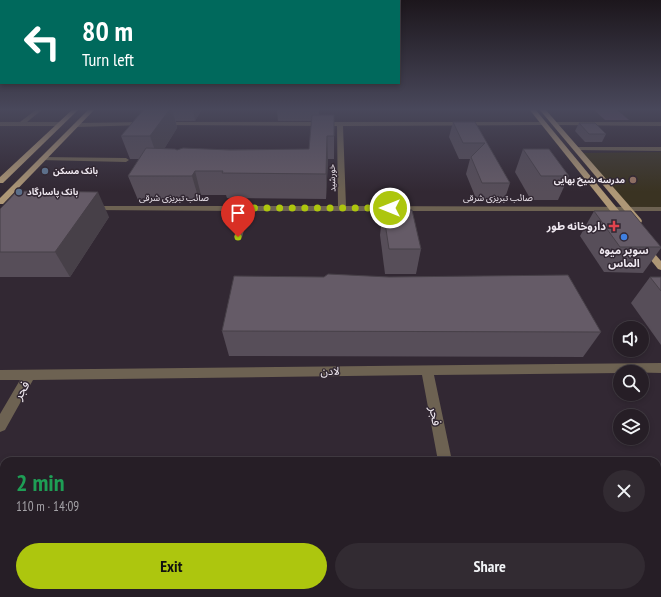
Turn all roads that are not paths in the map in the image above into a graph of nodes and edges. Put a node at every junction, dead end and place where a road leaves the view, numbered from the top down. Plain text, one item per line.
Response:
1 (46, 137) edge
2 (64, 137) edge
3 (340, 137) edge
4 (555, 137) edge
5 (566, 137) edge
6 (576, 149) junction
7 (661, 150) edge
8 (42, 159) junction
9 (126, 160) dead end
10 (0, 181) edge
11 (0, 202) edge
12 (88, 208) edge
13 (247, 208) junction
14 (342, 208) junction
15 (613, 208) junction
16 (627, 208) junction
17 (661, 209) edge
18 (629, 228) edge
19 (643, 228) edge
20 (238, 237) dead end
21 (643, 245) edge
22 (661, 267) edge
23 (661, 368) edge
24 (428, 370) junction
25 (30, 374) junction
26 (0, 375) edge
27 (0, 426) edge
28 (444, 457) edge

1 - 10 main road
2 - 8 main road
3 - 14 street, خورشید
4 - 15 main road
5 - 6 main road
6 - 7 street
6 - 16 main road
8 - 9 street
8 - 11 main road
12 - 13 street, صائب تبریزی شرقی
13 - 14 street, صائب تبریزی شرقی
13 - 20 street
14 - 15 street, صائب تبریزی شرقی
15 - 16 street, صائب تبریزی شرقی
15 - 18 main road
16 - 17 street, صائب تبریزی شرقی
16 - 19 main road
21 - 22 main road
23 - 24 street, لادن
24 - 25 street, لادن
24 - 28 street, فجر
25 - 26 street, لادن
25 - 27 street, فجر

